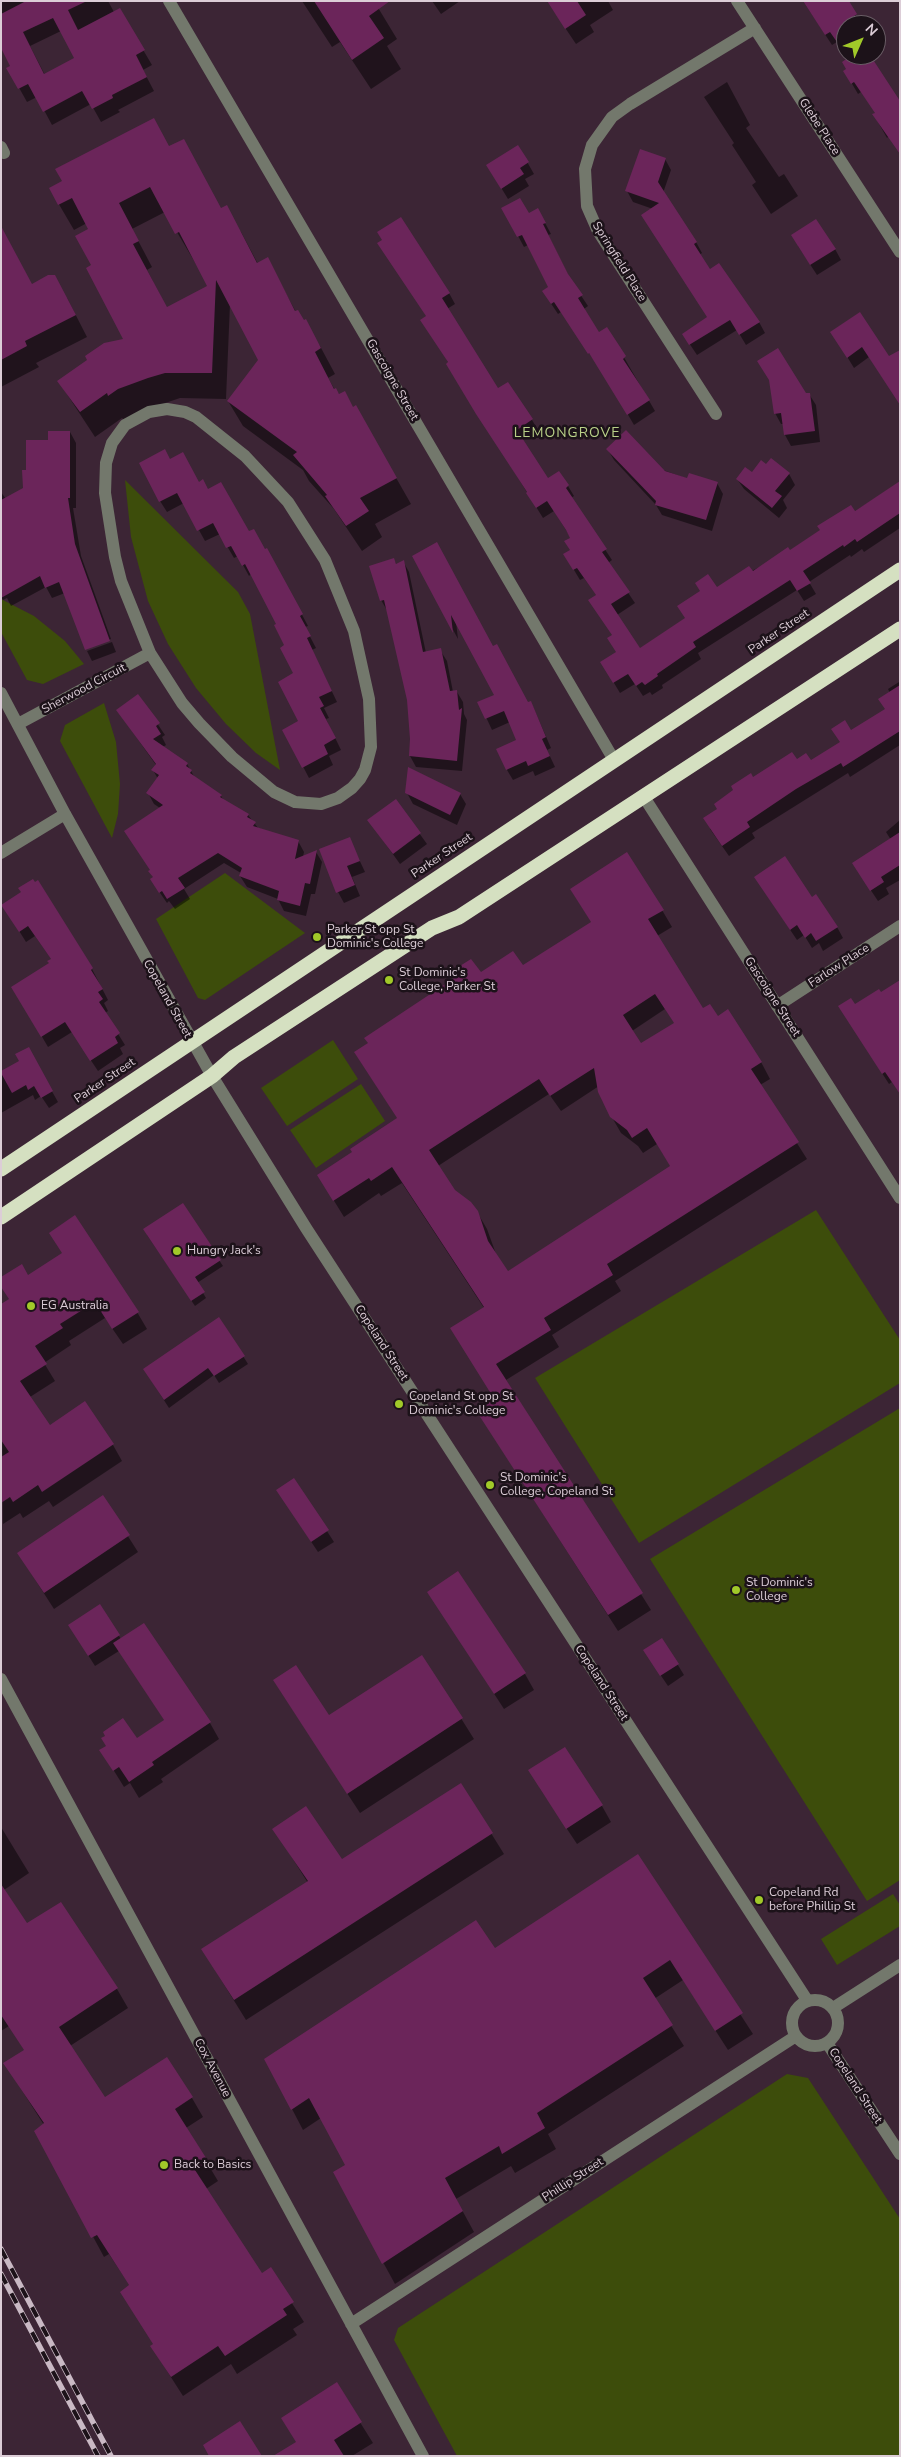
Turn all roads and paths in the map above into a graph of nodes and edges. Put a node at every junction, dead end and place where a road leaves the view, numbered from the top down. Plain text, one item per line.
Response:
1 (169, 1) edge
2 (738, 1) edge
3 (755, 28) junction
4 (900, 252) edge
5 (716, 414) dead end
6 (900, 570) edge
7 (900, 629) edge
8 (150, 654) junction
9 (1, 693) edge
10 (18, 724) junction
11 (614, 760) junction
12 (644, 797) junction
13 (65, 814) junction
14 (1, 853) edge
15 (900, 926) edge
16 (778, 1006) junction
17 (190, 1041) junction
18 (212, 1076) junction
19 (1, 1168) edge
20 (900, 1198) edge
21 (1, 1217) edge
22 (1, 1679) edge
23 (900, 1965) edge
24 (807, 2000) junction
25 (833, 2008) junction
26 (796, 2036) junction
27 (827, 2043) junction
28 (900, 2154) edge
29 (351, 2324) junction
30 (423, 2456) edge

1 - 11 street, Gascoigne Street
2 - 3 street, Glebe Place
3 - 4 street, Glebe Place
3 - 5 street, Springfield Place
6 - 11 highway, Parker Street
7 - 12 highway
8 - 8 street
8 - 10 street, Sherwood Circuit
9 - 10 street, Copeland Street
10 - 13 street, Copeland Street
11 - 17 highway, Parker Street
12 - 16 street, Gascoigne Street
12 - 18 highway
13 - 14 street
13 - 17 street, Copeland Street
15 - 16 street, Farlow Place
16 - 20 street, Gascoigne Street
17 - 18 street, Copeland Street
17 - 19 highway, Parker Street
18 - 21 highway
18 - 24 street, Copeland Street
22 - 29 street, Cox Avenue
23 - 25 street
24 - 25 street
24 - 26 street
25 - 27 street
26 - 27 street
26 - 29 street, Phillip Street
27 - 28 street, Copeland Street
29 - 30 street, Cox Avenue

